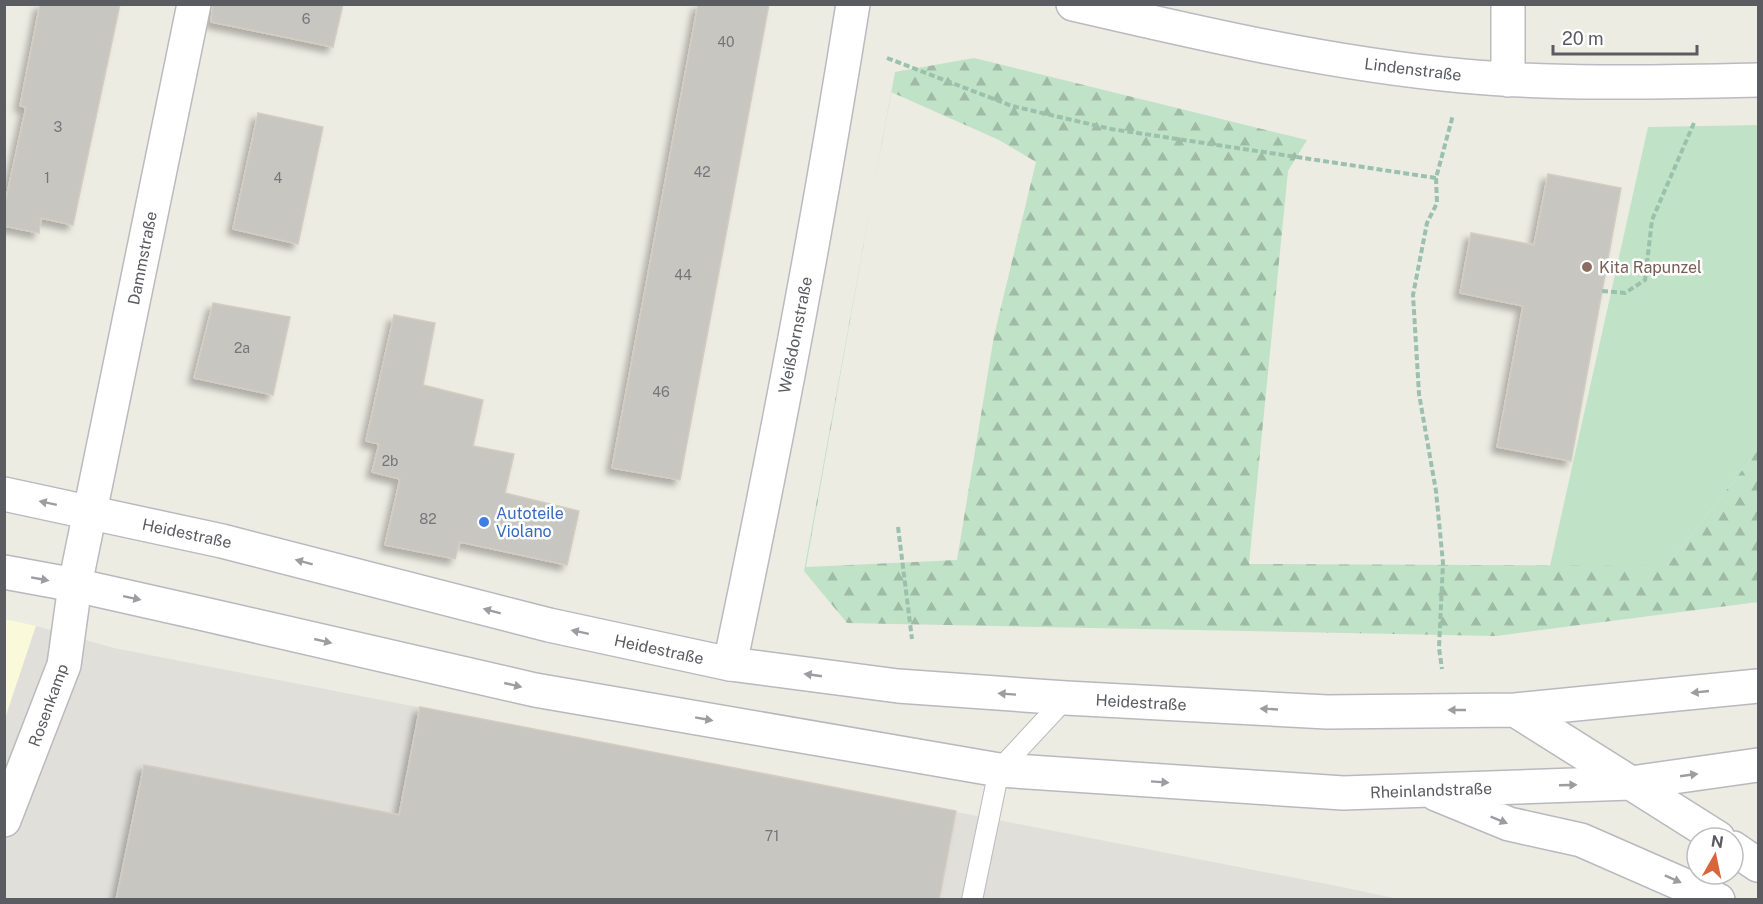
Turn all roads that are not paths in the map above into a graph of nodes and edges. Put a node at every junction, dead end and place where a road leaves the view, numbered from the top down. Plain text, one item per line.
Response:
1 (194, 4) edge
2 (853, 4) edge
3 (1073, 4) edge
4 (1508, 4) edge
5 (1508, 80) junction
6 (1758, 80) edge
7 (4, 494) edge
8 (91, 513) junction
9 (4, 572) edge
10 (75, 585) junction
11 (730, 664) junction
12 (1758, 686) edge
13 (1066, 698) junction
14 (1515, 710) junction
15 (1758, 765) edge
16 (999, 770) junction
17 (1631, 783) junction
18 (1426, 790) junction
19 (4, 820) edge
20 (1699, 826) edge
21 (1745, 856) edge
22 (1758, 865) edge
23 (972, 900) edge
24 (1718, 900) edge

1 - 8 main road, Dammstraße
2 - 11 main road, Weißdornstraße
3 - 5 main road, Lindenstraße
4 - 5 main road
5 - 6 main road, Lindenstraße
8 -> 7 main road, Heidestraße
8 - 10 main road, Dammstraße
11 -> 8 main road, Heidestraße
9 -> 10 main road
10 -> 16 main road
10 - 19 main road, Rosenkamp
13 -> 11 main road, Heidestraße
12 -> 14 main road
14 -> 13 main road, Heidestraße
13 - 16 lane
14 - 17 main road
17 -> 15 main road, Rheinlandstraße
16 -> 18 main road, Rheinlandstraße
16 - 23 lane
18 -> 17 main road, Rheinlandstraße
17 - 20 main road
18 -> 24 main road
21 - 22 main road

